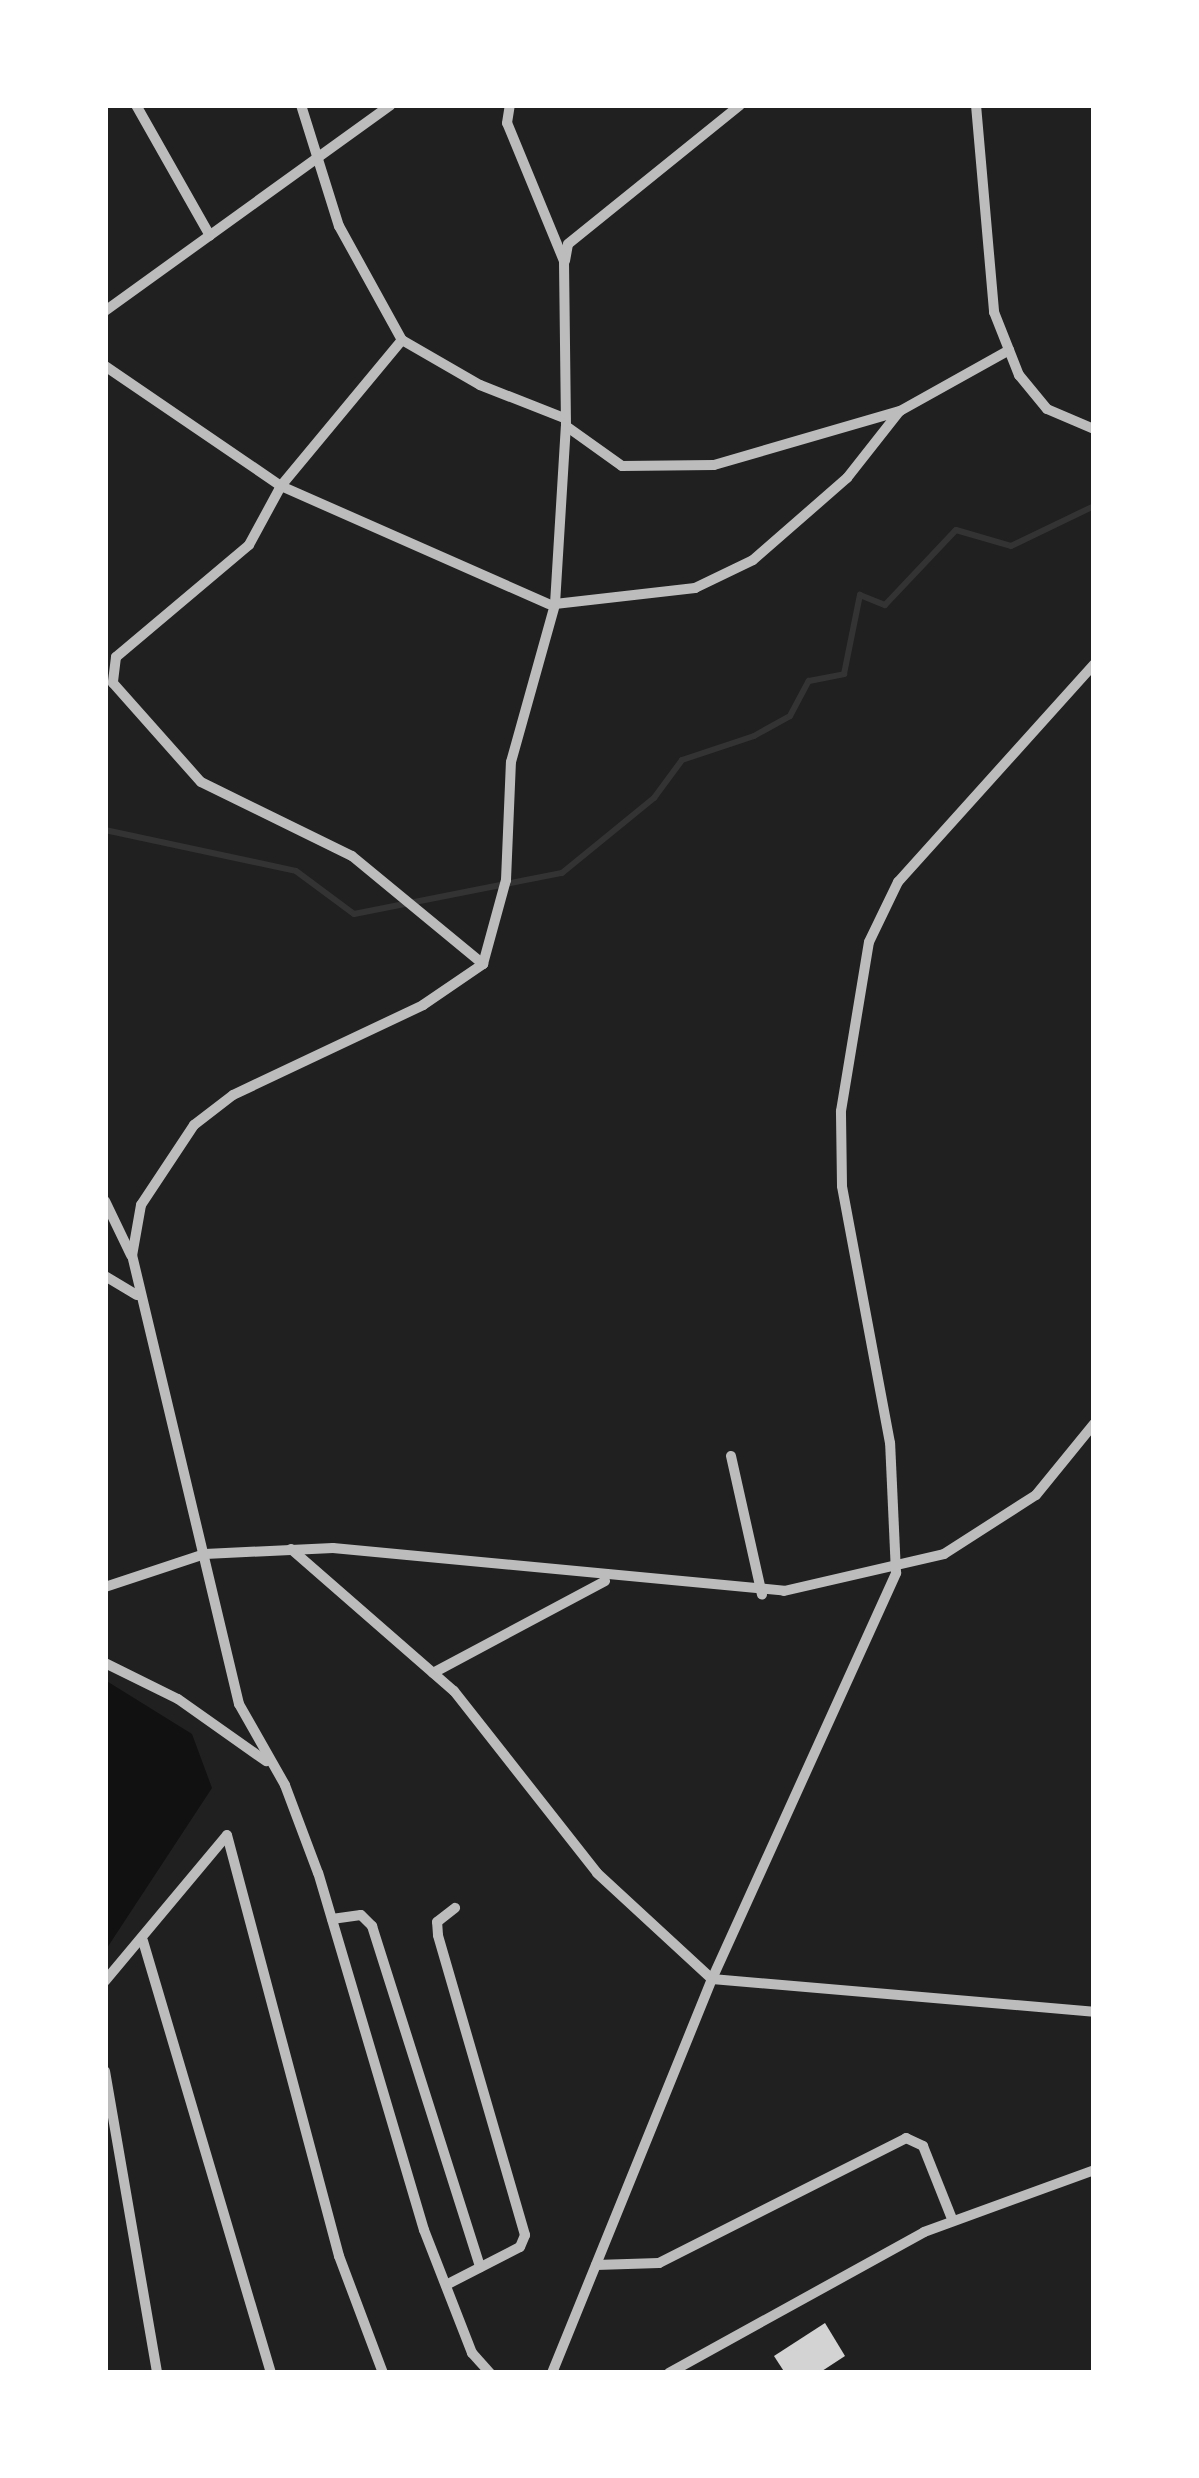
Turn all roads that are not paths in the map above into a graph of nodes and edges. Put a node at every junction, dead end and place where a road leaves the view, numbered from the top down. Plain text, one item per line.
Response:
1 (136, 105) edge
2 (301, 105) edge
3 (391, 105) edge
4 (510, 105) edge
5 (740, 105) edge
6 (976, 105) edge
7 (320, 156) junction
8 (210, 236) junction
9 (564, 261) junction
10 (105, 311) edge
11 (402, 340) junction
12 (1010, 350) junction
13 (105, 366) edge
14 (900, 411) junction
15 (565, 422) junction
16 (1094, 429) edge
17 (281, 486) junction
18 (552, 604) junction
19 (1094, 664) edge
20 (484, 964) junction
21 (105, 1201) edge
22 (132, 1256) junction
23 (105, 1276) edge
24 (137, 1295) junction
25 (1094, 1424) edge
26 (731, 1456) dead end
27 (290, 1549) junction
28 (205, 1554) junction
29 (896, 1572) junction
30 (611, 1579) junction
31 (105, 1587) edge
32 (762, 1595) junction
33 (105, 1663) edge
34 (434, 1673) junction
35 (269, 1763) junction
36 (454, 1908) dead end
37 (332, 1920) junction
38 (143, 1941) junction
39 (712, 1980) junction
40 (105, 1981) edge
41 (1094, 2012) edge
42 (105, 2071) edge
43 (1094, 2170) edge
44 (952, 2219) junction
45 (596, 2264) junction
46 (480, 2267) junction
47 (446, 2286) junction
48 (157, 2373) edge
49 (271, 2373) edge
50 (383, 2373) edge
51 (490, 2373) edge
52 (552, 2373) edge
53 (669, 2373) edge

1 - 8 street
2 - 7 street
3 - 7 street
4 - 9 street
5 - 9 street
6 - 12 street
7 - 8 street
7 - 11 street
8 - 10 street
9 - 15 street
11 - 15 street
11 - 17 street
12 - 14 street
12 - 16 street
13 - 17 street
14 - 15 street
14 - 18 street
15 - 18 street
17 - 18 street
17 - 20 street
18 - 20 street
19 - 29 street
20 - 22 street
21 - 22 street
22 - 24 street
23 - 24 street
24 - 28 street
25 - 29 street
26 - 32 street
27 - 28 street
27 - 30 street
27 - 34 street
28 - 31 street
28 - 35 street
29 - 32 street
29 - 39 street
30 - 32 street
30 - 34 street
33 - 35 street
34 - 39 street
35 - 37 street
36 - 46 street
37 - 46 street
37 - 47 street
38 - 40 street
38 - 49 street
38 - 50 street
39 - 41 street
39 - 45 street
42 - 48 street
43 - 44 street
44 - 45 street
44 - 53 street
45 - 52 street
46 - 47 street
47 - 51 street

